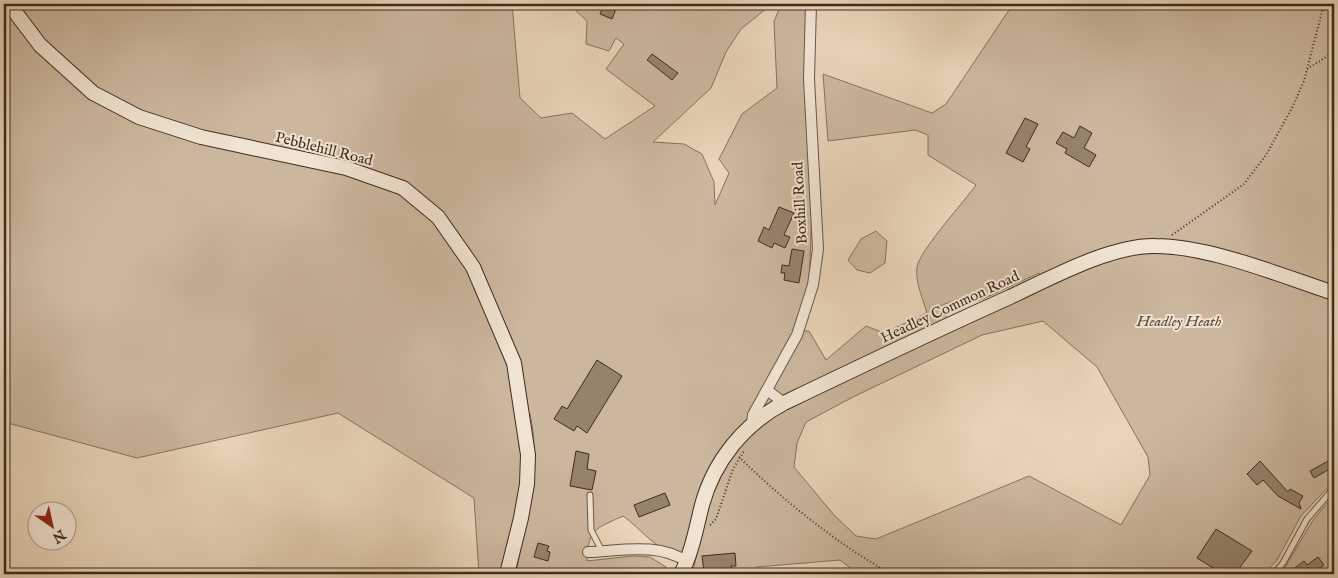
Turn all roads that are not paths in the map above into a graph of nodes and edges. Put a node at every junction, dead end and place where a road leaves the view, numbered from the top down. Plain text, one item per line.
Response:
1 (10, 4) edge
2 (810, 4) edge
3 (1334, 293) edge
4 (767, 390) junction
5 (784, 402) junction
6 (752, 422) junction
7 (1334, 488) edge
8 (590, 495) dead end
9 (588, 552) dead end
10 (602, 552) junction
11 (684, 568) edge
12 (507, 574) edge
13 (1274, 574) edge

1 - 12 main road, Pebblehill Road
2 - 4 street, Boxhill Road
3 - 5 main road, Headley Common Road
4 - 5 street
4 - 6 street, Boxhill Road
5 - 6 main road, Headley Common Road
6 - 11 main road, Headley Common Road
7 - 13 lane
8 - 10 lane
9 - 10 street
10 - 11 street

